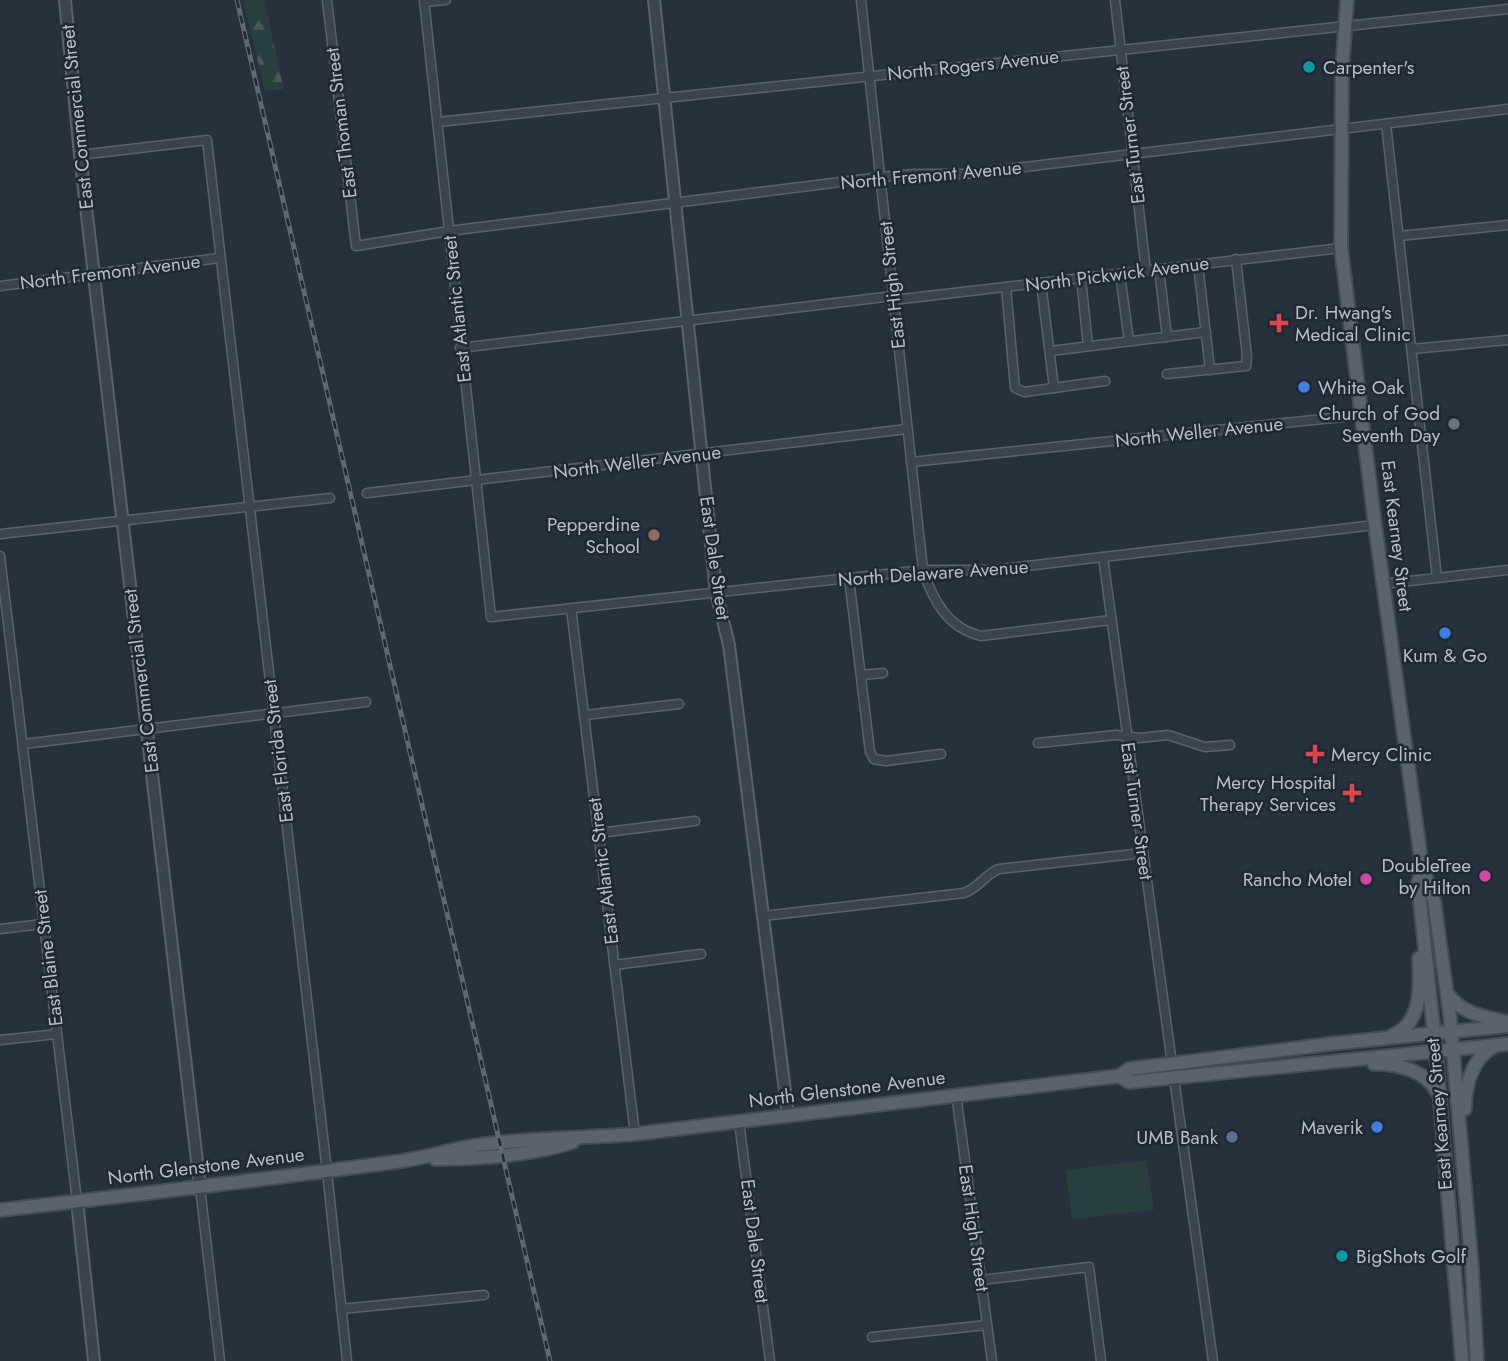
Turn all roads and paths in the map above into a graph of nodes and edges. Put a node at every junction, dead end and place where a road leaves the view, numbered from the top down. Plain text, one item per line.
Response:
1 (65, 0) edge
2 (327, 0) edge
3 (446, 0) edge
4 (654, 0) edge
5 (861, 0) edge
6 (1115, 0) edge
7 (1347, 0) edge
8 (425, 1) edge
9 (1508, 9) edge
10 (1347, 26) junction
11 (1120, 49) junction
12 (869, 76) junction
13 (664, 98) junction
14 (1508, 109) edge
15 (438, 122) junction
16 (1386, 124) junction
17 (1343, 129) junction
18 (1133, 154) junction
19 (80, 155) junction
20 (881, 177) junction
21 (675, 203) junction
22 (1508, 225) edge
23 (449, 231) junction
24 (1399, 236) junction
25 (356, 246) joint
26 (1342, 248) junction
27 (219, 258) junction
28 (1237, 260) junction
29 (1198, 264) junction
30 (1159, 269) junction
31 (1146, 271) junction
32 (94, 274) junction
33 (1120, 274) junction
34 (1081, 278) junction
35 (1041, 283) junction
36 (0, 286) edge
37 (1006, 287) junction
38 (893, 298) junction
39 (688, 321) junction
40 (1206, 332) junction
41 (1167, 337) junction
42 (1508, 340) edge
43 (1129, 341) junction
44 (1088, 346) junction
45 (460, 348) junction
46 (1412, 349) junction
47 (1050, 351) junction
48 (1210, 370) junction
49 (1167, 374) dead end
50 (1105, 381) dead end
51 (1054, 388) junction
52 (1362, 415) junction
53 (907, 429) junction
54 (701, 453) junction
55 (911, 462) junction
56 (475, 482) junction
57 (367, 493) dead end
58 (330, 498) dead end
59 (249, 507) junction
60 (122, 523) junction
61 (1375, 525) junction
62 (0, 534) edge
63 (0, 556) edge
64 (1103, 557) junction
65 (923, 570) junction
66 (1508, 570) edge
67 (849, 578) junction
68 (1437, 578) junction
69 (1383, 584) junction
70 (716, 592) junction
71 (571, 608) junction
72 (491, 617) joint
73 (1111, 620) junction
74 (883, 673) dead end
75 (862, 675) junction
76 (366, 702) dead end
77 (679, 704) dead end
78 (274, 712) junction
79 (585, 715) junction
80 (147, 728) junction
81 (1127, 736) junction
82 (1038, 743) dead end
83 (24, 744) junction
84 (1230, 745) dead end
85 (941, 754) dead end
86 (695, 821) dead end
87 (599, 833) junction
88 (1143, 853) junction
89 (1422, 866) junction
90 (763, 916) junction
91 (43, 924) junction
92 (0, 929) edge
93 (1425, 940) junction
94 (701, 954) dead end
95 (614, 965) junction
96 (1447, 993) junction
97 (1508, 1024) edge
98 (1451, 1033) junction
99 (57, 1034) junction
100 (1434, 1035) junction
101 (1380, 1039) junction
102 (0, 1040) edge
103 (1503, 1044) edge
104 (1453, 1049) junction
105 (1436, 1052) junction
106 (1230, 1057) junction
107 (1172, 1064) junction
108 (1265, 1069) junction
109 (1174, 1078) junction
110 (1124, 1079) junction
111 (956, 1094) junction
112 (1439, 1096) junction
113 (788, 1115) junction
114 (739, 1122) junction
115 (635, 1134) junction
116 (327, 1171) junction
117 (200, 1187) junction
118 (78, 1201) junction
119 (0, 1210) edge
120 (1472, 1269) junction
121 (982, 1280) junction
122 (484, 1295) dead end
123 (341, 1309) junction
124 (987, 1325) junction
125 (873, 1337) dead end
126 (94, 1361) edge
127 (220, 1361) edge
128 (346, 1361) edge
129 (770, 1361) edge
130 (992, 1361) edge
131 (1101, 1361) edge
132 (1213, 1361) edge
133 (1462, 1361) edge
134 (1477, 1361) edge

1 - 19 street, East Commercial Street
2 - 25 street, East Thoman Street
3 - 8 street
4 - 13 street, East Dale Street
5 - 12 street, East High Street
6 - 11 street, East Turner Street
7 - 10 main road, East Kearney Street
8 - 15 street, East Atlantic Street
9 - 10 street, North Rogers Avenue
10 - 11 street, North Rogers Avenue
10 - 17 main road, East Kearney Street
11 - 12 street, North Rogers Avenue
11 - 18 street, East Turner Street
12 - 13 street, North Rogers Avenue
12 - 20 street, East High Street
13 - 15 street, North Rogers Avenue
13 - 21 street, East Dale Street
14 - 16 street, North Fremont Avenue
15 - 23 street, East Atlantic Street
16 - 17 street, North Fremont Avenue
16 - 24 street
17 - 18 street, North Fremont Avenue
17 - 26 main road, East Kearney Street
18 - 20 street, North Fremont Avenue
18 - 31 street, East Turner Street
19 - 27 street, East Florida Street
19 - 32 street, East Commercial Street
20 - 21 street, North Fremont Avenue
20 - 38 street, East High Street
21 - 23 street, North Fremont Avenue
21 - 39 street, East Dale Street
22 - 24 street
23 - 25 street, North Fremont Avenue
23 - 45 street, East Atlantic Street
24 - 46 street
26 - 28 street, North Pickwick Avenue
26 - 52 main road, East Kearney Street
27 - 32 street, North Fremont Avenue
27 - 59 street, East Florida Street
28 - 29 street, North Pickwick Avenue
28 - 48 street
29 - 30 street, North Pickwick Avenue
29 - 40 street
30 - 31 street, North Pickwick Avenue
30 - 41 street
31 - 33 street, North Pickwick Avenue
32 - 36 street, North Fremont Avenue
32 - 60 street, East Commercial Street
33 - 34 street, North Pickwick Avenue
33 - 43 street
34 - 35 street, North Pickwick Avenue
34 - 44 street
35 - 37 street, North Pickwick Avenue
35 - 47 street
37 - 38 street, North Pickwick Avenue
37 - 51 street
38 - 39 street, North Pickwick Avenue
38 - 53 street, East High Street
39 - 45 street, North Pickwick Avenue
39 - 54 street, East Dale Street
40 - 41 street
40 - 48 street
41 - 43 street
42 - 46 street
43 - 44 street
44 - 47 street
45 - 56 street, East Atlantic Street
46 - 68 street
47 - 51 street
48 - 49 street
50 - 51 street
52 - 55 street, North Weller Avenue
52 - 61 main road, East Kearney Street
53 - 54 street, North Weller Avenue
53 - 55 street, East High Street
54 - 56 street, North Weller Avenue
54 - 70 street, East Dale Street
55 - 65 street, East High Street
56 - 57 street, North Weller Avenue
56 - 72 street, East Atlantic Street
58 - 59 street
59 - 60 street
59 - 78 street, East Florida Street
60 - 62 street
60 - 80 street, East Commercial Street
61 - 64 street, North Delaware Avenue
61 - 69 main road, East Kearney Street
63 - 83 street, East Blaine Street
64 - 65 street, North Delaware Avenue
64 - 73 street, East Turner Street
65 - 67 street, North Delaware Avenue
65 - 73 street, East High Street
66 - 68 street
67 - 70 street, North Delaware Avenue
67 - 75 street
68 - 69 street
69 - 89 main road, East Kearney Street
70 - 71 street, North Delaware Avenue
70 - 90 street, East Dale Street
71 - 72 street, North Delaware Avenue
71 - 79 street, East Atlantic Street
73 - 81 street, East Turner Street
74 - 75 street
75 - 85 street
76 - 78 street
77 - 79 street
78 - 80 street
78 - 116 street, East Florida Street
79 - 87 street, East Atlantic Street
80 - 83 street
80 - 117 street, East Commercial Street
81 - 82 street
81 - 84 street
81 - 88 street, East Turner Street
83 - 91 street, East Blaine Street
86 - 87 street
87 - 95 street, East Atlantic Street
88 - 90 street
88 - 107 street, East Turner Street
89 - 93 main road, East Kearney Street
89 - 96 main road, East Kearney Street
90 - 113 street, East Dale Street
91 - 92 street
91 - 99 street, East Blaine Street
93 - 100 main road, East Kearney Street
93 - 101 main road
94 - 95 street
95 - 115 street, East Atlantic Street
96 - 97 main road
96 - 98 main road, East Kearney Street
97 - 98 main road, North Glenstone Avenue
98 - 100 main road, North Glenstone Avenue
98 - 104 main road, East Kearney Street
99 - 102 street
99 - 118 street, East Blaine Street
100 - 101 main road, North Glenstone Avenue
100 - 105 main road, East Kearney Street
101 - 106 main road, North Glenstone Avenue
103 - 104 main road, North Glenstone Avenue
103 - 120 main road
104 - 105 main road, North Glenstone Avenue
104 - 120 main road, East Kearney Street
105 - 108 main road, North Glenstone Avenue
105 - 112 main road, East Kearney Street
106 - 107 main road, North Glenstone Avenue
106 - 109 main road
107 - 110 main road, North Glenstone Avenue
108 - 109 main road, North Glenstone Avenue
108 - 112 main road
109 - 110 main road, North Glenstone Avenue
109 - 132 street
110 - 111 main road, North Glenstone Avenue
111 - 113 main road, North Glenstone Avenue
111 - 121 street, East High Street
112 - 133 main road, East Kearney Street
113 - 114 main road, North Glenstone Avenue
114 - 115 main road, North Glenstone Avenue
114 - 129 street, East Dale Street
115 - 116 main road, North Glenstone Avenue
116 - 117 main road, North Glenstone Avenue
116 - 123 street, East Florida Street
117 - 118 main road, North Glenstone Avenue
117 - 127 street, East Commercial Street
118 - 119 main road, North Glenstone Avenue
118 - 126 street, East Blaine Street
120 - 134 main road, East Kearney Street
121 - 124 street, East High Street
121 - 131 street
122 - 123 street
123 - 128 street, East Florida Street
124 - 125 street
124 - 130 street, East High Street

